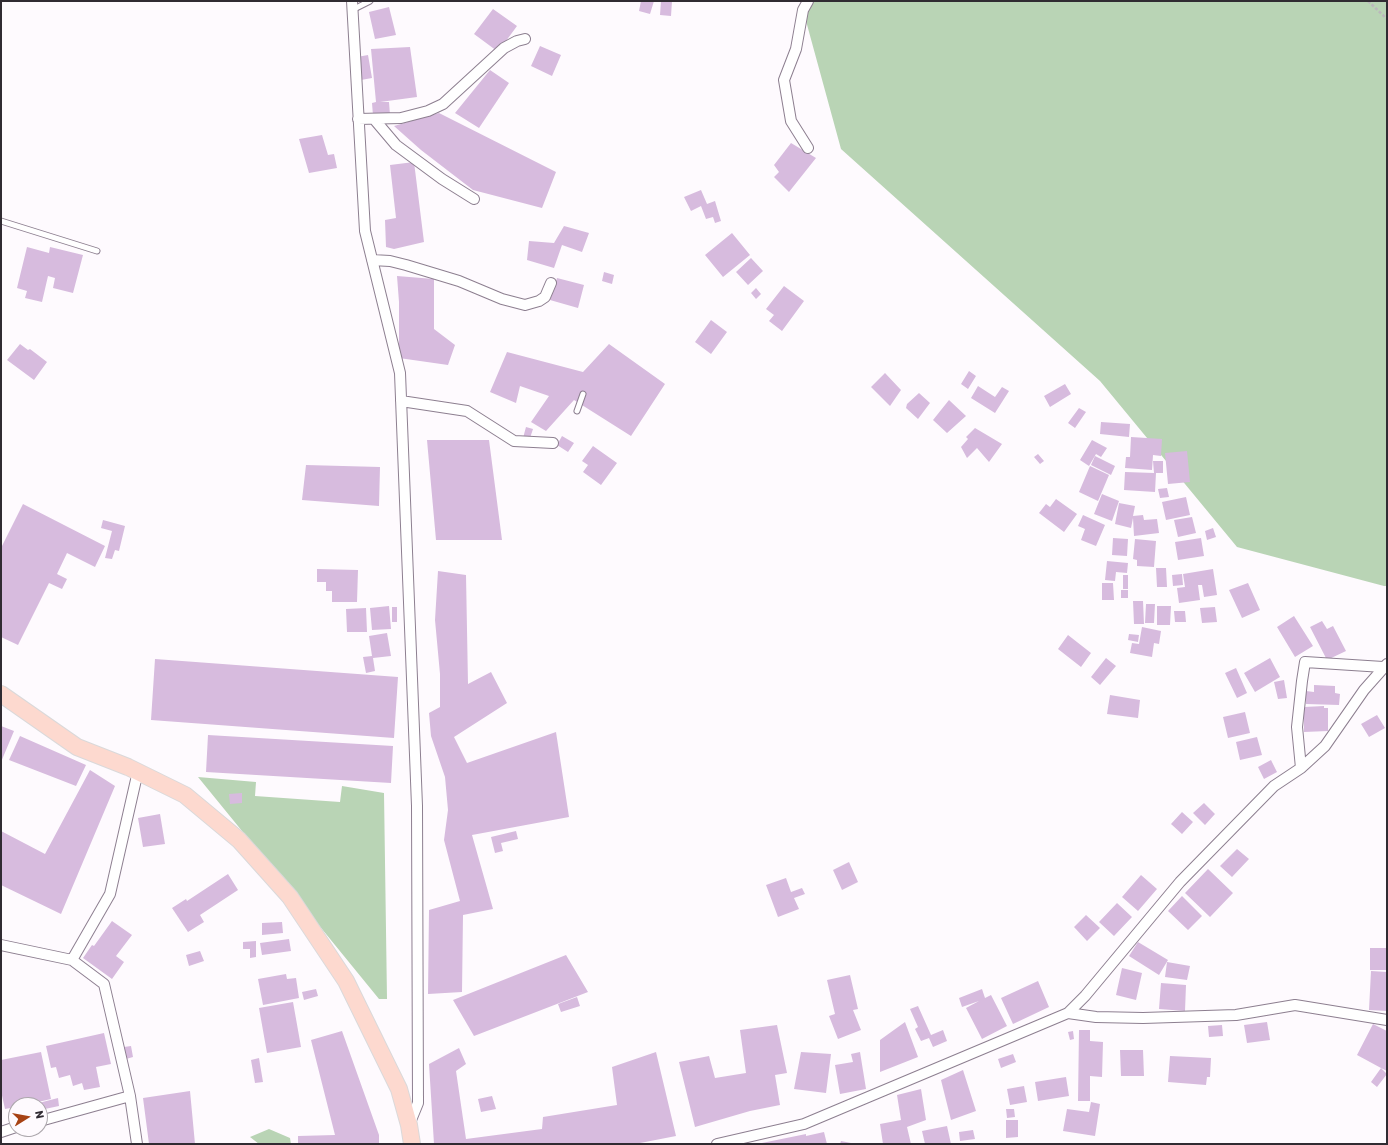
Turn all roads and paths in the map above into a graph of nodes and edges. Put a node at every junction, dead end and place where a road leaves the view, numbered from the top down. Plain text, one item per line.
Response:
1 (370, 1) edge
2 (808, 1) edge
3 (1368, 1) edge
4 (352, 5) edge
5 (1387, 19) edge
6 (525, 39) dead end
7 (358, 119) junction
8 (374, 119) junction
9 (808, 148) dead end
10 (474, 199) dead end
11 (1, 221) edge
12 (97, 251) dead end
13 (372, 260) junction
14 (551, 283) dead end
15 (583, 394) dead end
16 (401, 400) junction
17 (577, 411) dead end
18 (553, 443) dead end
19 (1385, 666) edge
20 (1, 694) edge
21 (1301, 768) junction
22 (138, 771) junction
23 (1, 945) edge
24 (72, 960) junction
25 (1068, 1013) junction
26 (1387, 1020) edge
27 (130, 1096) junction
28 (48, 1119) edge
29 (409, 1125) junction
30 (137, 1144) edge
31 (412, 1144) edge
32 (717, 1144) edge

1 - 4 lane
2 - 9 street
3 - 5 path
4 - 7 street
6 - 8 street
7 - 8 street
7 - 13 street
8 - 10 street
11 - 12 lane
13 - 14 street
13 - 16 street
15 - 17 lane
16 - 18 street
16 - 29 street
19 - 21 street
19 - 21 street
20 - 22 main road
21 - 25 street
22 - 24 street
22 - 29 main road
23 - 24 street
24 - 27 street
25 - 26 street
25 - 32 street
27 - 28 street
27 - 30 street
29 - 31 main road

